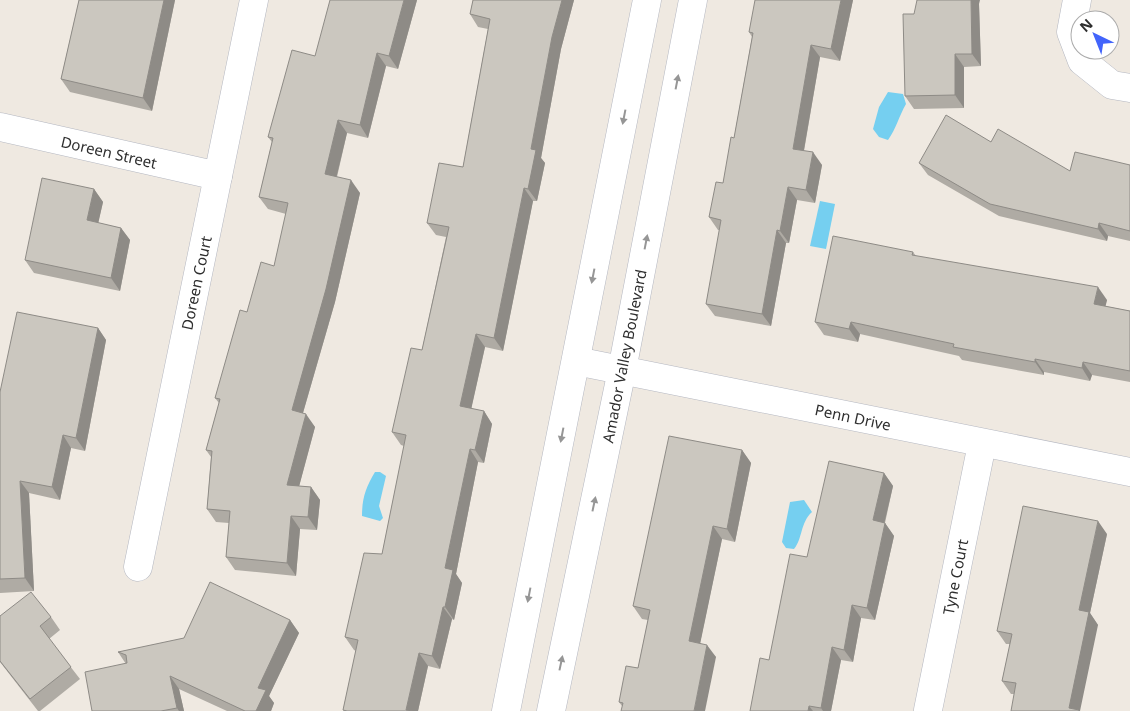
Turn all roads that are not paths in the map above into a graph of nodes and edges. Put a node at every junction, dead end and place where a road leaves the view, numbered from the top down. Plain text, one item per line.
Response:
1 (254, 0) edge
2 (647, 0) edge
3 (693, 0) edge
4 (1077, 0) edge
5 (1130, 88) edge
6 (0, 127) edge
7 (218, 176) junction
8 (576, 361) junction
9 (622, 370) junction
10 (982, 444) junction
11 (1130, 472) edge
12 (138, 567) dead end
13 (928, 710) dead end
14 (506, 711) edge
15 (551, 711) edge

1 - 7 street, Doreen Court
2 -> 8 street
9 -> 3 street, Amador Valley Boulevard
4 - 5 street
6 - 7 street, Doreen Street
7 - 12 street, Doreen Court
8 - 9 street, Penn Drive
8 -> 14 street
9 - 10 street, Penn Drive
15 -> 9 street, Amador Valley Boulevard
10 - 11 street, Penn Drive
10 - 13 street, Tyne Court

